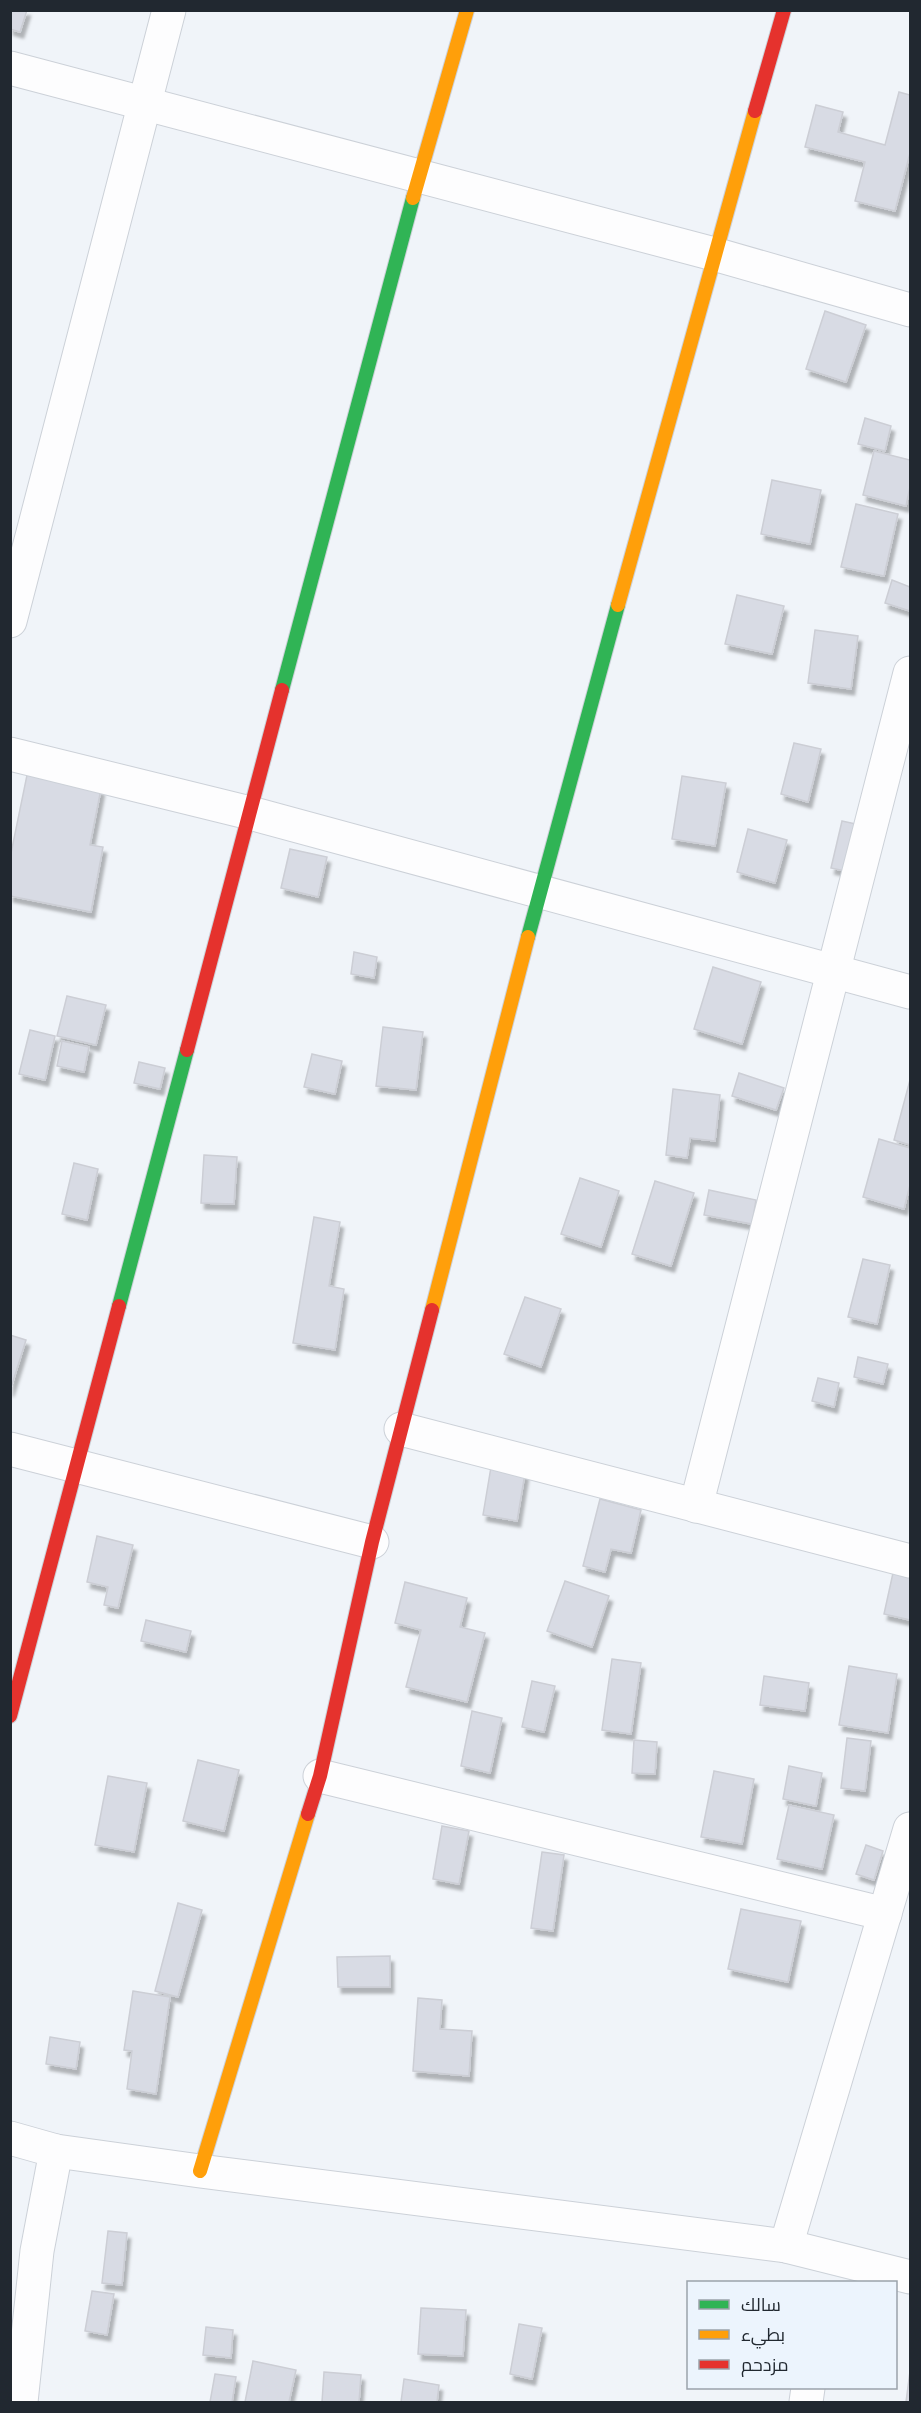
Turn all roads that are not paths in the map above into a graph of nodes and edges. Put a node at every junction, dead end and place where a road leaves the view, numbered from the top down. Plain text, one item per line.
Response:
1 (169, 10) edge
2 (467, 10) edge
3 (784, 10) edge
4 (10, 68) edge
5 (144, 104) junction
6 (419, 176) junction
7 (714, 254) junction
8 (910, 310) edge
9 (10, 621) edge
10 (910, 673) edge
11 (10, 754) edge
12 (250, 813) junction
13 (539, 893) junction
14 (834, 970) junction
15 (910, 992) edge
16 (401, 1429) junction
17 (10, 1449) edge
18 (77, 1467) junction
19 (696, 1506) junction
20 (372, 1542) junction
21 (910, 1561) edge
22 (10, 1716) edge
23 (320, 1776) junction
24 (910, 1829) edge
25 (885, 1914) junction
26 (10, 2138) edge
27 (56, 2151) junction
28 (200, 2171) junction
29 (786, 2246) junction
30 (831, 2271) edge
31 (910, 2277) edge
32 (21, 2403) edge

1 - 5 street
2 - 6 street
3 - 7 street
4 - 5 street
5 - 6 street
5 - 9 street
6 - 7 street
6 - 12 street
7 - 8 street
7 - 13 street
10 - 14 street
11 - 12 street
12 - 13 street
12 - 18 street
13 - 14 street
13 - 16 street
14 - 15 street
14 - 19 street
16 - 19 street
16 - 20 street
17 - 18 street
18 - 20 street
18 - 22 street
19 - 21 street
20 - 23 street
23 - 25 street
23 - 28 street
24 - 25 street
25 - 29 street
26 - 27 street
27 - 28 street
27 - 32 street
28 - 29 street
29 - 30 street
30 - 31 street

